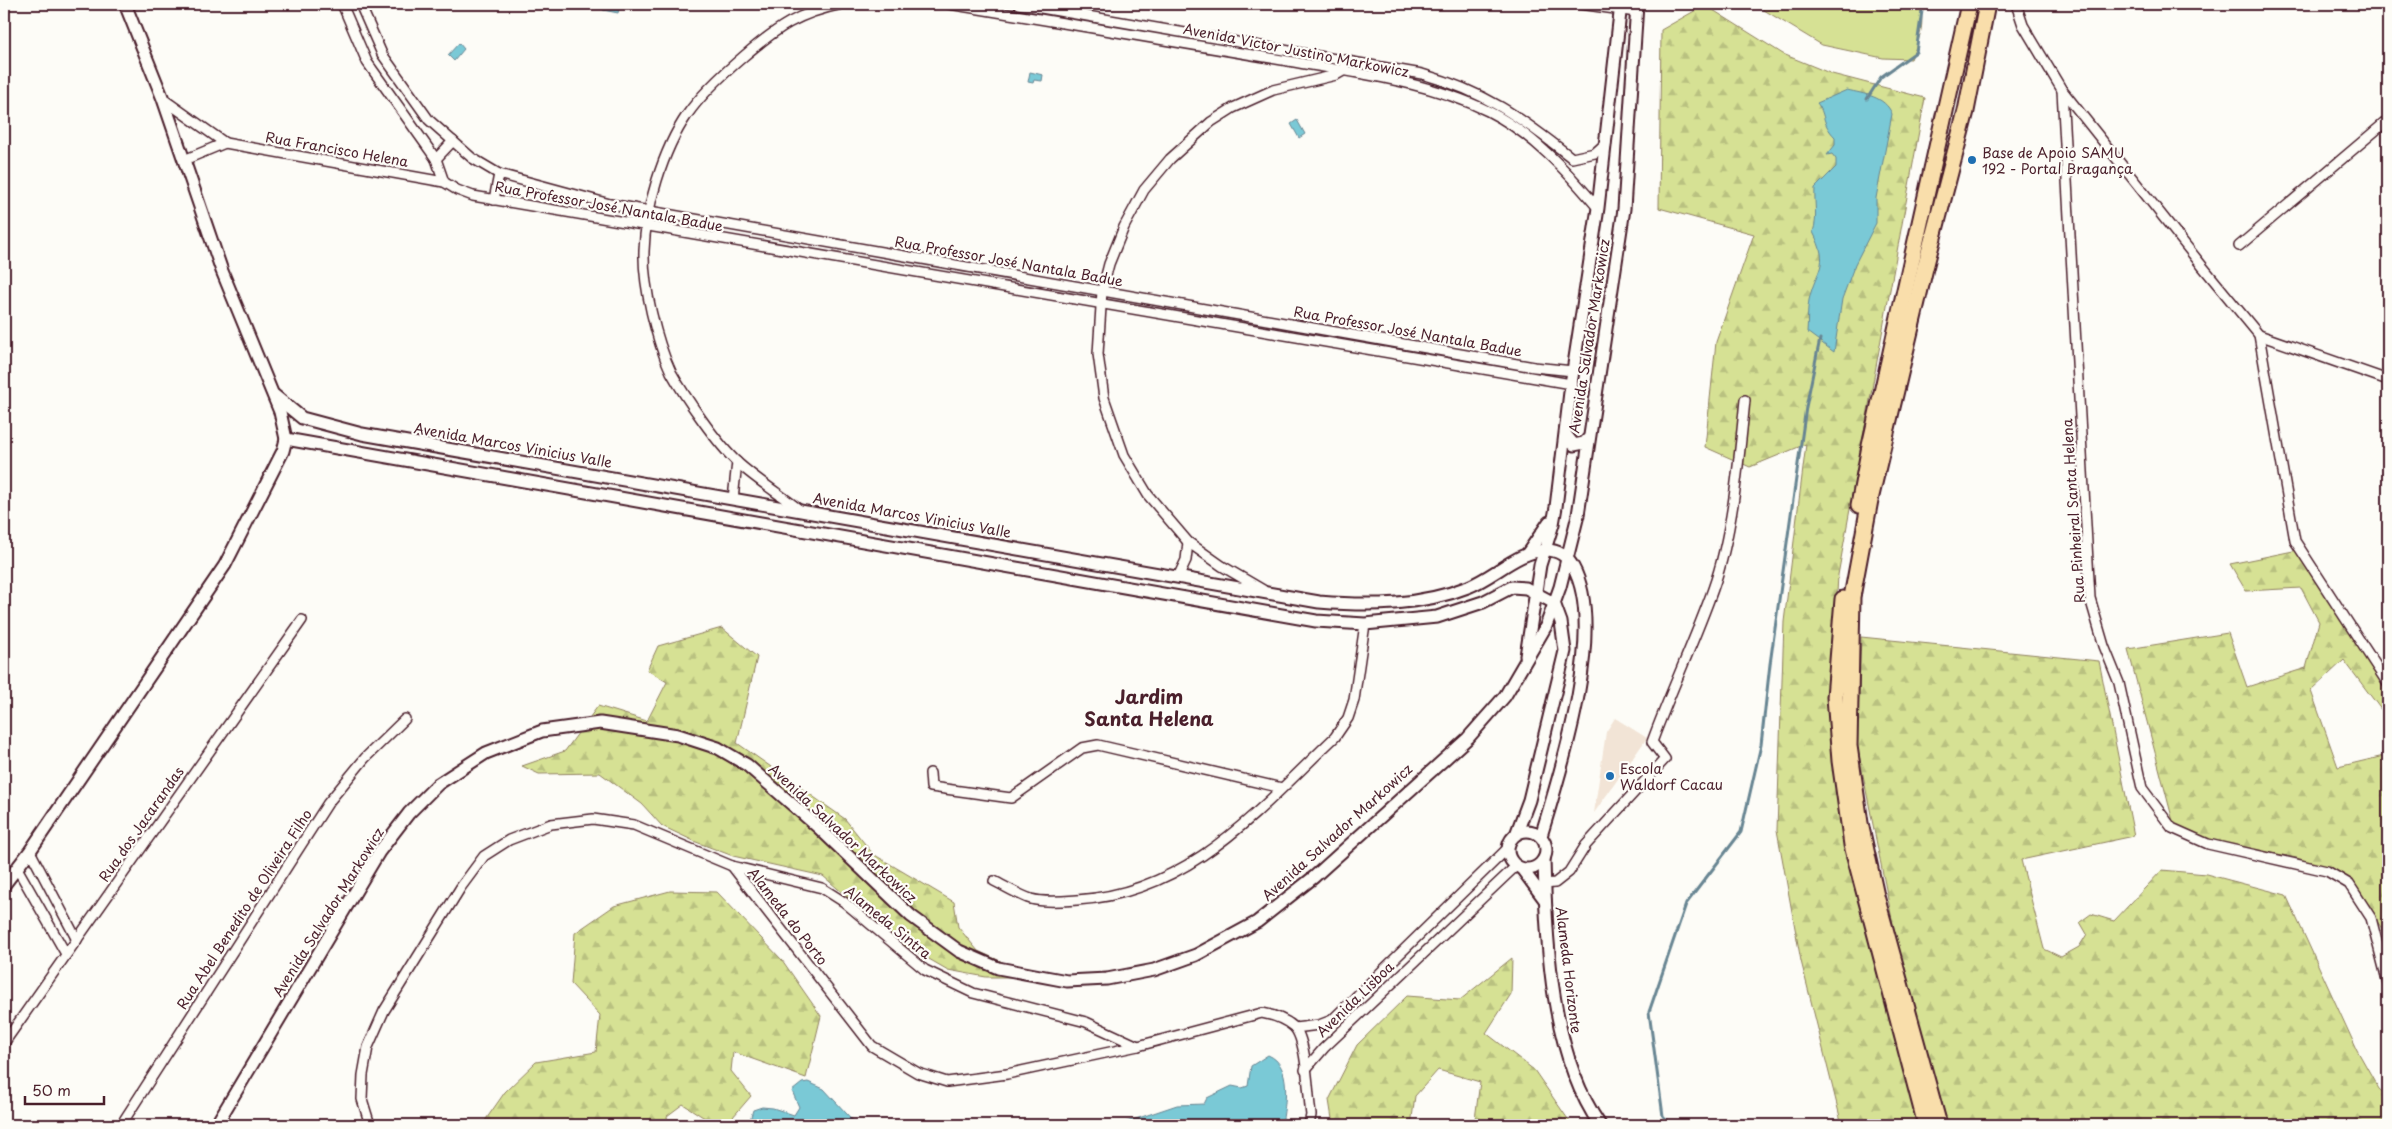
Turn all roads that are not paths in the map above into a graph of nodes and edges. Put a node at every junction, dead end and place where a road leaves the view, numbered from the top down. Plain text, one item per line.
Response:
1 (125, 4) edge
2 (342, 4) edge
3 (360, 4) edge
4 (842, 4) edge
5 (949, 4) edge
6 (1018, 4) edge
7 (1580, 4) edge
8 (1969, 4) edge
9 (1987, 4) edge
10 (2016, 4) edge
11 (1620, 7) edge
12 (1636, 8) edge
13 (1345, 60) junction
14 (1343, 71) junction
15 (2062, 90) junction
16 (162, 99) junction
17 (2388, 120) edge
18 (453, 141) junction
19 (225, 143) junction
20 (1606, 143) junction
21 (1572, 158) junction
22 (184, 160) junction
23 (436, 160) junction
24 (1567, 171) junction
25 (499, 174) junction
26 (444, 182) junction
27 (494, 200) junction
28 (1598, 208) junction
29 (650, 211) junction
30 (647, 227) junction
31 (2239, 246) dead end
32 (1102, 291) junction
33 (1101, 304) junction
34 (2259, 335) junction
35 (1574, 371) junction
36 (2388, 380) edge
37 (1572, 384) junction
38 (274, 395) junction
39 (1745, 400) dead end
40 (1566, 435) junction
41 (286, 439) junction
42 (1588, 439) junction
43 (737, 462) junction
44 (733, 499) junction
45 (1556, 507) junction
46 (803, 512) junction
47 (1188, 542) junction
48 (1545, 550) junction
49 (1527, 554) junction
50 (1568, 558) junction
51 (1178, 577) junction
52 (1265, 591) junction
53 (1536, 592) junction
54 (1318, 602) junction
55 (1554, 603) junction
56 (302, 620) dead end
57 (1316, 621) junction
58 (1365, 624) junction
59 (1525, 663) junction
60 (2388, 684) edge
61 (405, 719) dead end
62 (930, 773) dead end
63 (1282, 788) junction
64 (1517, 832) junction
65 (1540, 836) junction
66 (1507, 849) junction
67 (30, 851) junction
68 (1544, 859) junction
69 (732, 866) junction
70 (17, 868) junction
71 (1522, 870) junction
72 (994, 881) dead end
73 (1544, 884) junction
74 (4, 885) edge
75 (1545, 900) junction
76 (1415, 937) junction
77 (77, 940) junction
78 (1426, 950) junction
79 (66, 954) junction
80 (2388, 984) edge
81 (1295, 1028) junction
82 (4, 1043) edge
83 (1138, 1046) junction
84 (1305, 1070) junction
85 (121, 1125) edge
86 (216, 1125) edge
87 (370, 1125) edge
88 (1309, 1125) edge
89 (1600, 1125) edge
90 (1926, 1125) edge
91 (1939, 1125) edge

1 - 16 street
2 - 23 street
3 - 18 street, Rua Professor José Nantala Badue
4 - 29 street
5 - 14 street, Avenida Victor Justino Markowicz
6 - 13 street, Avenida Victor Justino Markowicz
7 - 11 street
8 - 90 main road
9 - 91 main road
10 - 15 street
11 - 12 street
11 - 20 street, Avenida Salvador Markowicz
12 - 42 street, Avenida Salvador Markowicz
13 - 14 street
13 - 21 street, Avenida Victor Justino Markowicz
14 - 24 street, Avenida Victor Justino Markowicz
14 - 32 street
15 - 34 street
15 - 80 street, Rua Pinheiral Santa Helena
16 - 19 street, Rua Francisco Helena
16 - 22 street
17 - 31 street
18 - 23 street
18 - 25 street, Rua Professor José Nantala Badue
19 - 22 street
19 - 26 street, Rua Francisco Helena
20 - 21 street
20 - 28 street, Avenida Salvador Markowicz
21 - 24 street
22 - 38 street
23 - 26 street
24 - 28 street, Avenida Victor Justino Markowicz
25 - 27 street
25 - 29 street, Rua Professor José Nantala Badue
26 - 27 street, Rua Professor José Nantala Badue
27 - 30 street, Rua Professor José Nantala Badue
28 - 35 street, Avenida Salvador Markowicz
29 - 30 street
29 - 32 street, Rua Professor José Nantala Badue
30 - 33 street, Rua Professor José Nantala Badue
30 - 43 street
32 - 33 street
32 - 35 street, Rua Professor José Nantala Badue
33 - 37 street, Rua Professor José Nantala Badue
33 - 47 street
34 - 36 street
34 - 60 street
35 - 37 street, Avenida Salvador Markowicz
37 - 40 street, Avenida Salvador Markowicz
38 - 41 street
38 - 44 street, Avenida Marcos Vinicius Valle
39 - 73 street
40 - 42 street
40 - 45 street, Avenida Salvador Markowicz
41 - 57 street
41 - 67 street
42 - 50 street, Avenida Salvador Markowicz
43 - 44 street
43 - 46 street
44 - 46 street, Avenida Marcos Vinicius Valle
45 - 48 street, Avenida Salvador Markowicz
45 - 49 street
46 - 51 street, Avenida Marcos Vinicius Valle
47 - 51 street
47 - 52 street
48 - 49 street, Avenida Marcos Vinicius Valle
48 - 50 street
48 - 53 street, Avenida Salvador Markowicz
49 - 54 street, Avenida Marcos Vinicius Valle
50 - 55 street, Avenida Salvador Markowicz
50 - 65 street
51 - 52 street, Avenida Marcos Vinicius Valle
52 - 54 street, Avenida Marcos Vinicius Valle
53 - 55 street
53 - 58 street
53 - 59 street, Avenida Salvador Markowicz
54 - 57 street
55 - 59 street, Avenida Salvador Markowicz
55 - 64 street
56 - 77 street, Rua dos Jacarandas
57 - 58 street
58 - 63 street
59 - 86 street, Avenida Salvador Markowicz
61 - 85 street, Rua Abel Benedito de Oliveira Filho
62 - 63 street
63 - 72 street
64 - 65 street
64 - 66 street
65 - 68 street
66 - 71 street
66 - 76 street, Avenida Lisboa
67 - 70 street
67 - 77 street
68 - 71 street
68 - 73 street, Alameda Horizonte
69 - 83 street, Alameda Sintra
69 - 83 street, Alameda do Porto
69 - 87 street, Alameda do Porto
70 - 74 street
70 - 79 street
71 - 73 street
71 - 75 street, Alameda Horizonte
71 - 78 street, Avenida Lisboa
73 - 75 street, Alameda Horizonte
75 - 89 street, Alameda Horizonte
76 - 78 street
76 - 81 street, Avenida Lisboa
77 - 79 street, Rua dos Jacarandas
78 - 84 street, Avenida Lisboa
79 - 82 street, Rua dos Jacarandas
81 - 83 street, Alameda do Porto
81 - 84 street
84 - 88 street

